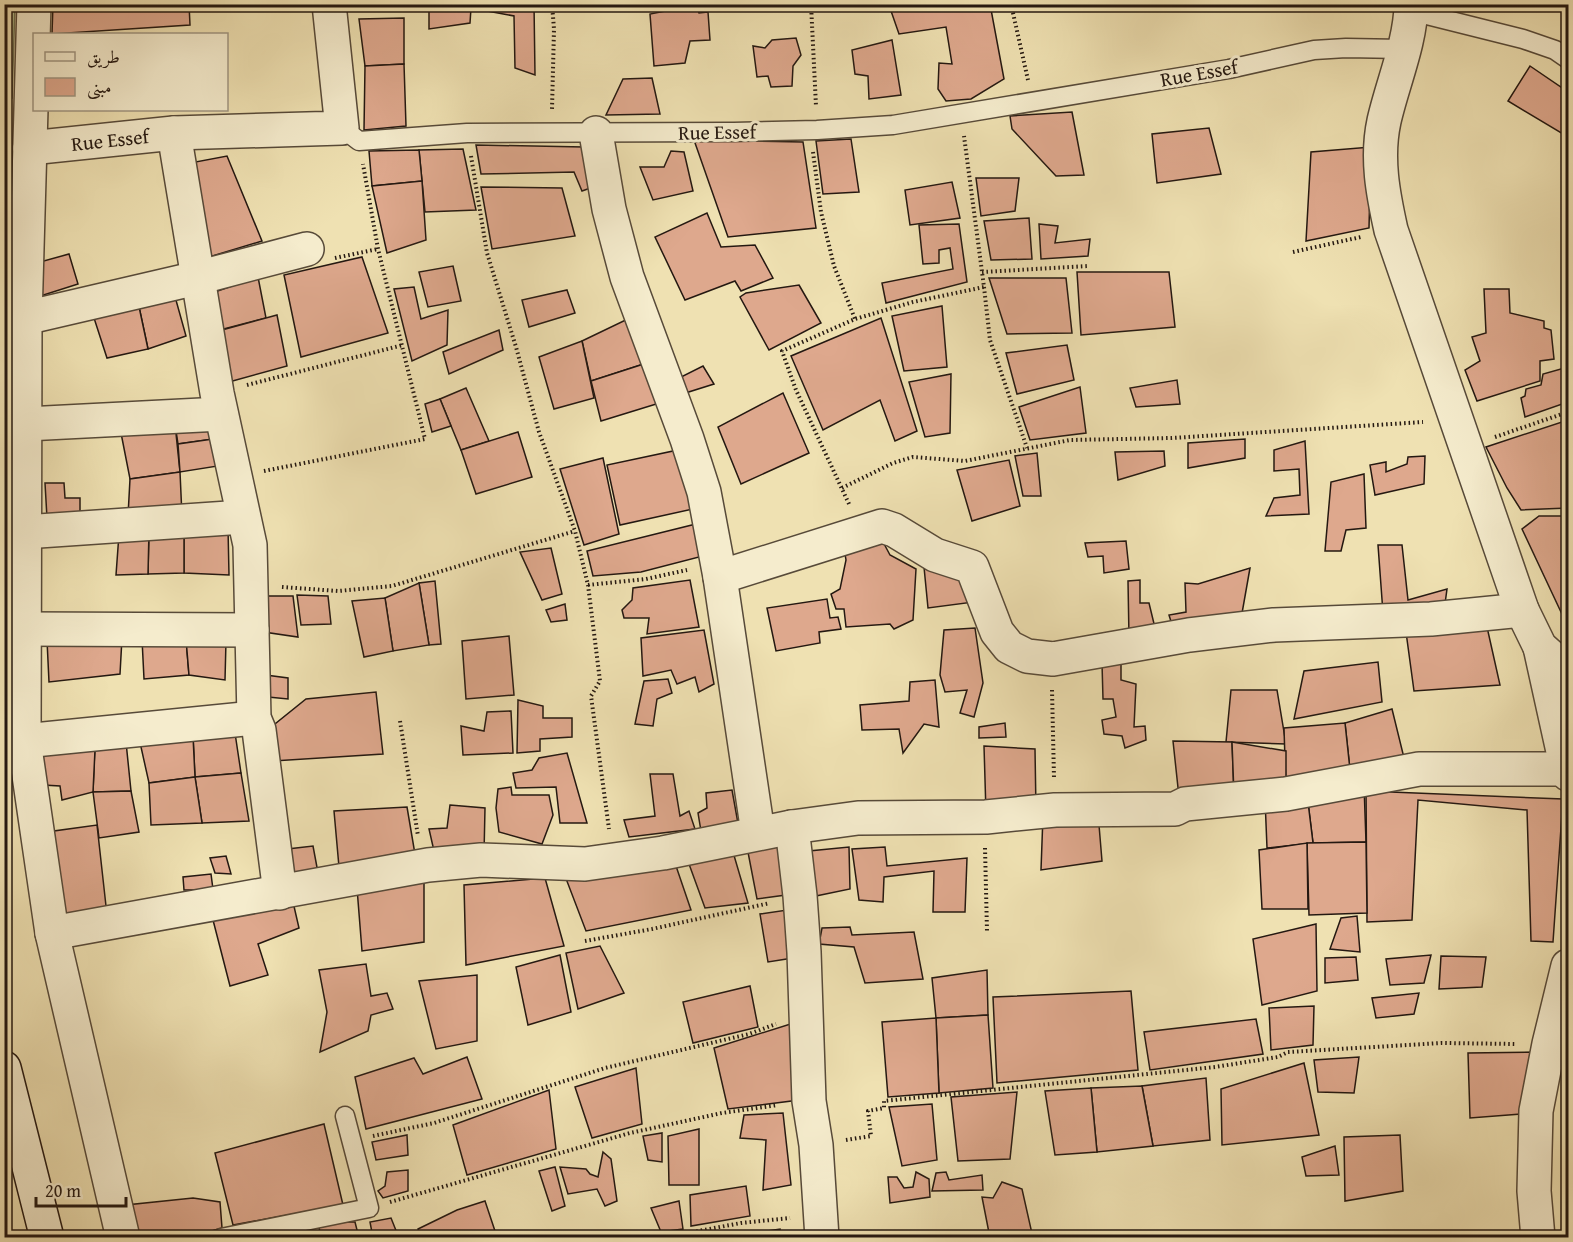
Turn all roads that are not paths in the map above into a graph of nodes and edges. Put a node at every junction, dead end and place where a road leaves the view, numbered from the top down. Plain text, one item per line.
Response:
1 (34, 4) edge
2 (329, 4) edge
3 (1411, 8) edge
4 (33, 33) edge
5 (33, 40) edge
6 (1403, 50) junction
7 (1569, 59) edge
8 (174, 133) junction
9 (596, 133) junction
10 (351, 135) junction
11 (30, 148) junction
12 (307, 249) road end
13 (197, 278) junction
14 (25, 318) junction
15 (219, 403) junction
16 (26, 424) junction
17 (243, 517) junction
18 (24, 532) junction
19 (719, 570) junction
20 (1522, 610) junction
21 (24, 629) junction
22 (252, 630) junction
23 (1540, 647) junction
24 (1569, 672) edge
25 (254, 718) junction
26 (24, 741) junction
27 (1568, 771) edge
28 (792, 827) junction
29 (758, 833) junction
30 (280, 893) junction
31 (51, 933) junction
32 (1569, 966) edge
33 (4, 1068) edge
34 (345, 1116) dead end
35 (821, 1226) edge
36 (47, 1238) edge
37 (123, 1238) edge
38 (220, 1238) edge
39 (1538, 1238) edge

1 - 4 street
2 - 10 street
3 - 6 street
3 - 7 lane
5 - 11 street
6 - 9 lane, Rue Essef
6 - 20 street
8 - 10 street, Rue Essef
8 - 11 street, Rue Essef
8 - 13 street
9 - 10 lane, Rue Essef
9 - 19 street
11 - 14 street
12 - 13 street
13 - 14 street
13 - 15 street
14 - 16 street
15 - 16 street
15 - 17 street
16 - 18 street
17 - 18 street
17 - 22 street
18 - 21 street
19 - 20 street
19 - 29 street
20 - 23 street
21 - 22 street
21 - 26 street
22 - 25 street
23 - 24 street
23 - 27 street
25 - 26 street
25 - 30 street
26 - 31 street
27 - 28 street
28 - 29 street
28 - 35 street
29 - 30 street
30 - 31 street
31 - 37 street
32 - 39 street
33 - 36 street
34 - 38 lane

